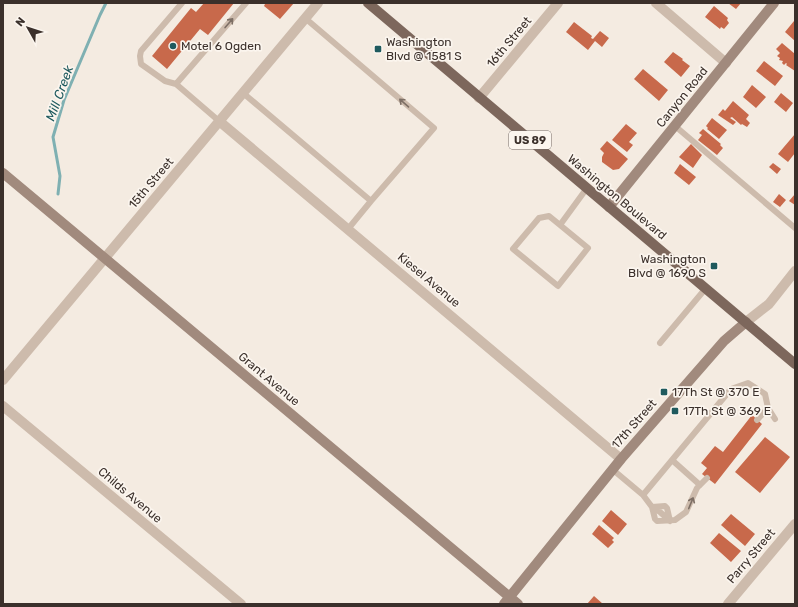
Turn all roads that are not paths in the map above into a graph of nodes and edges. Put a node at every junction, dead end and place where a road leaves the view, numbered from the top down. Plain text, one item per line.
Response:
1 (182, 3) edge
2 (246, 3) edge
3 (318, 3) edge
4 (368, 3) edge
5 (558, 3) edge
6 (656, 3) edge
7 (774, 3) edge
8 (305, 18) junction
9 (726, 63) junction
10 (176, 84) junction
11 (243, 93) junction
12 (479, 98) junction
13 (220, 121) junction
14 (675, 126) junction
15 (3, 173) edge
16 (587, 188) junction
17 (371, 201) junction
18 (609, 207) junction
19 (560, 225) junction
20 (795, 228) edge
21 (348, 229) junction
22 (104, 258) junction
23 (795, 271) edge
24 (706, 288) junction
25 (746, 322) junction
26 (660, 343) dead end
27 (795, 364) edge
28 (3, 380) edge
29 (3, 406) edge
30 (768, 408) junction
31 (775, 419) dead end
32 (757, 420) dead end
33 (621, 459) junction
34 (672, 460) junction
35 (612, 469) junction
36 (707, 478) dead end
37 (700, 485) junction
38 (643, 495) junction
39 (652, 507) junction
40 (670, 521) junction
41 (795, 524) edge
42 (510, 602) edge
43 (241, 604) edge
44 (728, 604) edge

1 - 10 lane
10 -> 2 lane
3 - 8 street, 15th Street
4 - 12 main road, Washington Boulevard / US 89
5 - 12 street, 16th Street
6 - 9 street
7 - 9 street, Canyon Road
8 - 11 street, 15th Street
17 -> 8 lane
9 - 14 street, Canyon Road
10 - 13 lane
11 - 13 street, 15th Street
11 - 17 lane
12 - 16 main road, Washington Boulevard / US 89
13 - 21 street, Kiesel Avenue
13 - 22 street, 15th Street
14 - 18 street, Canyon Road
14 - 20 lane
15 - 22 street, Grant Avenue
16 - 18 main road, Washington Boulevard / US 89
16 - 19 lane
17 - 21 lane
18 - 24 main road, Washington Boulevard / US 89
19 - 19 lane
21 - 33 street, Kiesel Avenue
22 - 28 street, 15th Street
22 - 42 street, Grant Avenue
23 - 25 street, 17th Street
24 - 25 main road, Washington Boulevard / US 89
24 - 26 lane
25 - 27 main road, Washington Boulevard / US 89
25 - 33 street, 17th Street
29 - 43 street, Childs Avenue
30 - 31 lane
30 - 32 lane
30 - 34 lane
33 - 35 street, 17th Street
34 - 37 lane
34 - 38 lane
35 - 38 lane
35 - 42 street, 17th Street
36 - 37 lane
40 -> 37 lane
38 - 39 lane
39 - 40 lane
39 - 40 lane
41 - 44 street, Parry Street

